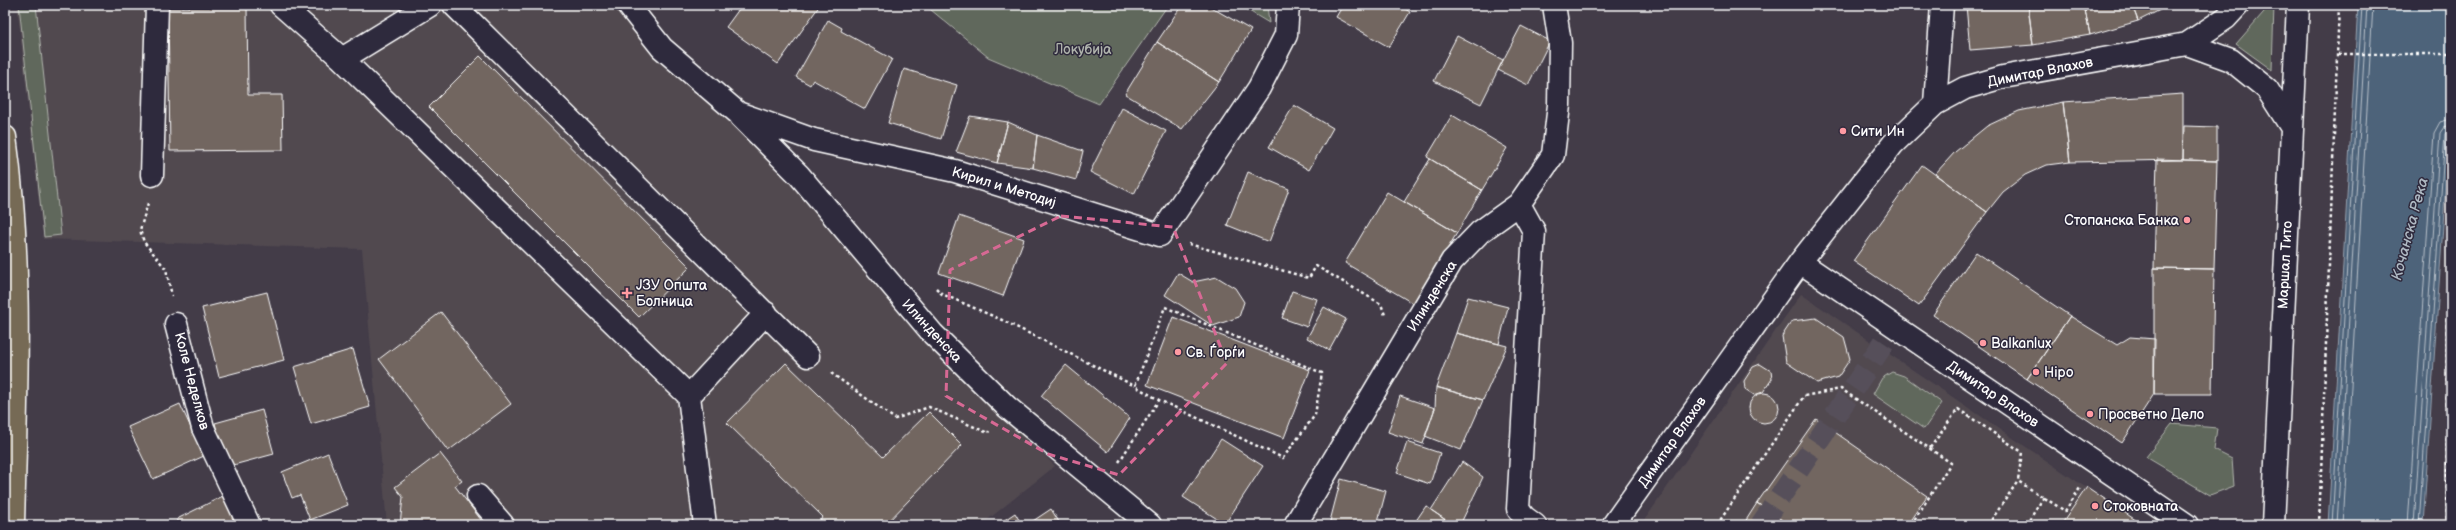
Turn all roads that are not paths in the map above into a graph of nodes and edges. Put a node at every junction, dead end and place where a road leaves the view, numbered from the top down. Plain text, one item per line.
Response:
1 (157, 5) edge
2 (281, 5) edge
3 (430, 5) edge
4 (454, 5) edge
5 (628, 5) edge
6 (1288, 5) edge
7 (1554, 5) edge
8 (1942, 5) edge
9 (2238, 5) edge
10 (2298, 5) edge
11 (2187, 44) junction
12 (342, 59) junction
13 (1935, 104) junction
14 (738, 113) junction
15 (2292, 128) junction
16 (5, 137) edge
17 (152, 175) road end
18 (1519, 204) junction
19 (1800, 262) junction
20 (766, 313) junction
21 (176, 324) road end
22 (808, 356) road end
23 (689, 396) junction
24 (478, 496) dead end
25 (13, 525) edge
26 (249, 525) edge
27 (503, 525) edge
28 (704, 525) edge
29 (1150, 525) edge
30 (1295, 525) edge
31 (1535, 525) edge
32 (1613, 525) edge
33 (2187, 525) edge
34 (2273, 525) edge

1 - 17 street
2 - 12 street
3 - 12 street
4 - 20 street
5 - 14 street, Кирил и Методиј
6 - 14 street, Кирил и Методиј
7 - 18 street, Илинденска
8 - 13 street
9 - 11 street
10 - 15 street, Маршал Тито
11 - 13 street, Димитар Влахов
11 - 15 street
12 - 23 street
13 - 19 street, Димитар Влахов
14 - 29 street, Илинденска
15 - 34 street, Маршал Тито
16 - 25 main road
18 - 30 street, Илинденска
18 - 31 street
19 - 32 street, Димитар Влахов
19 - 33 street, Димитар Влахов
20 - 22 street
20 - 23 street
21 - 26 street, Коле Неделков
23 - 28 street
24 - 27 street

